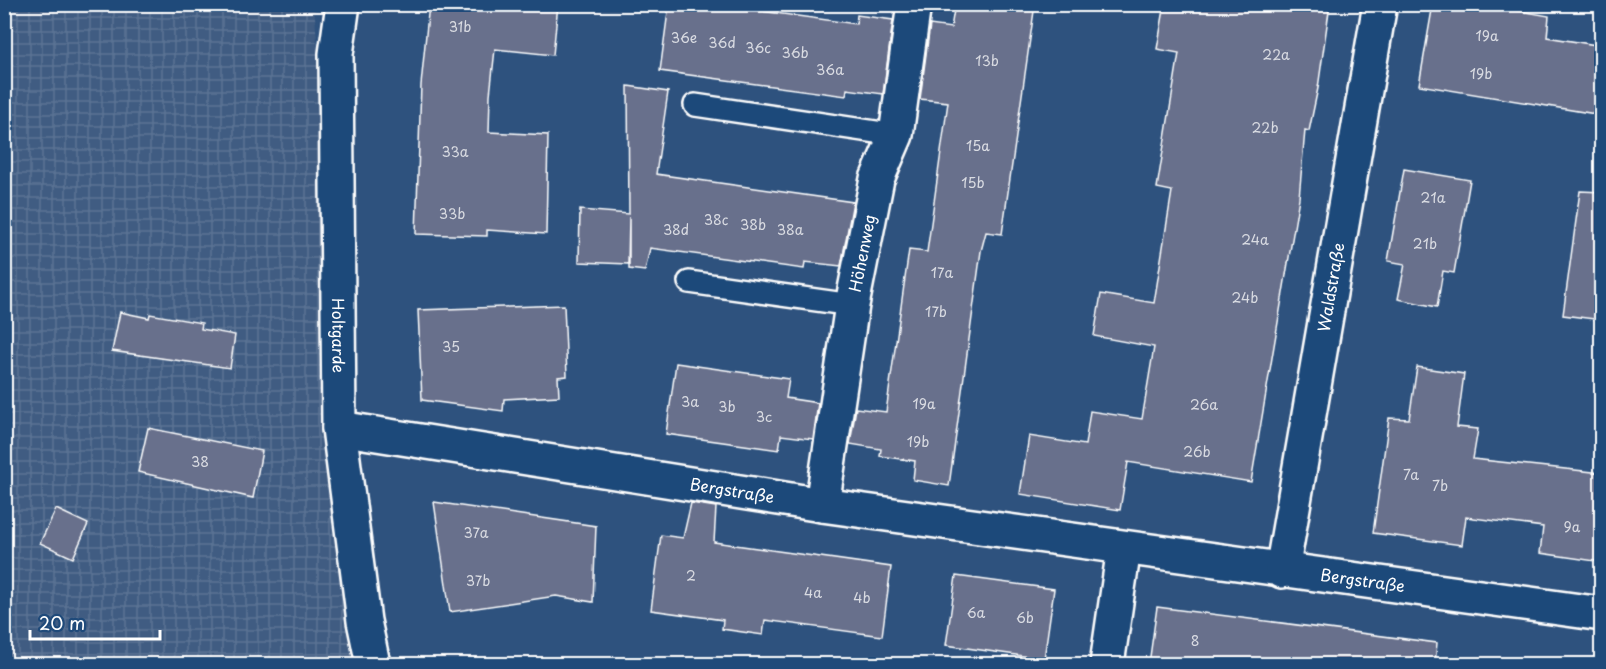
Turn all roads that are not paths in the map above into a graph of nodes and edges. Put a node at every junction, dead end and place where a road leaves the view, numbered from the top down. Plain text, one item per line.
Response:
1 (343, 4) edge
2 (914, 4) edge
3 (1380, 4) edge
4 (695, 105) dead end
5 (896, 135) junction
6 (689, 282) dead end
7 (852, 305) junction
8 (339, 428) junction
9 (822, 505) junction
10 (1124, 548) junction
11 (1282, 570) junction
12 (1602, 615) edge
13 (373, 664) edge
14 (1107, 664) edge

1 - 8 street, Holtgarde
2 - 5 street, Höhenweg
3 - 11 street, Waldstraße
4 - 5 lane
5 - 7 street, Höhenweg
6 - 7 lane
7 - 9 street, Höhenweg
8 - 9 street, Bergstraße
8 - 13 street, Holtgarde
9 - 10 street, Bergstraße
10 - 11 street, Bergstraße
10 - 14 street
11 - 12 street, Bergstraße

